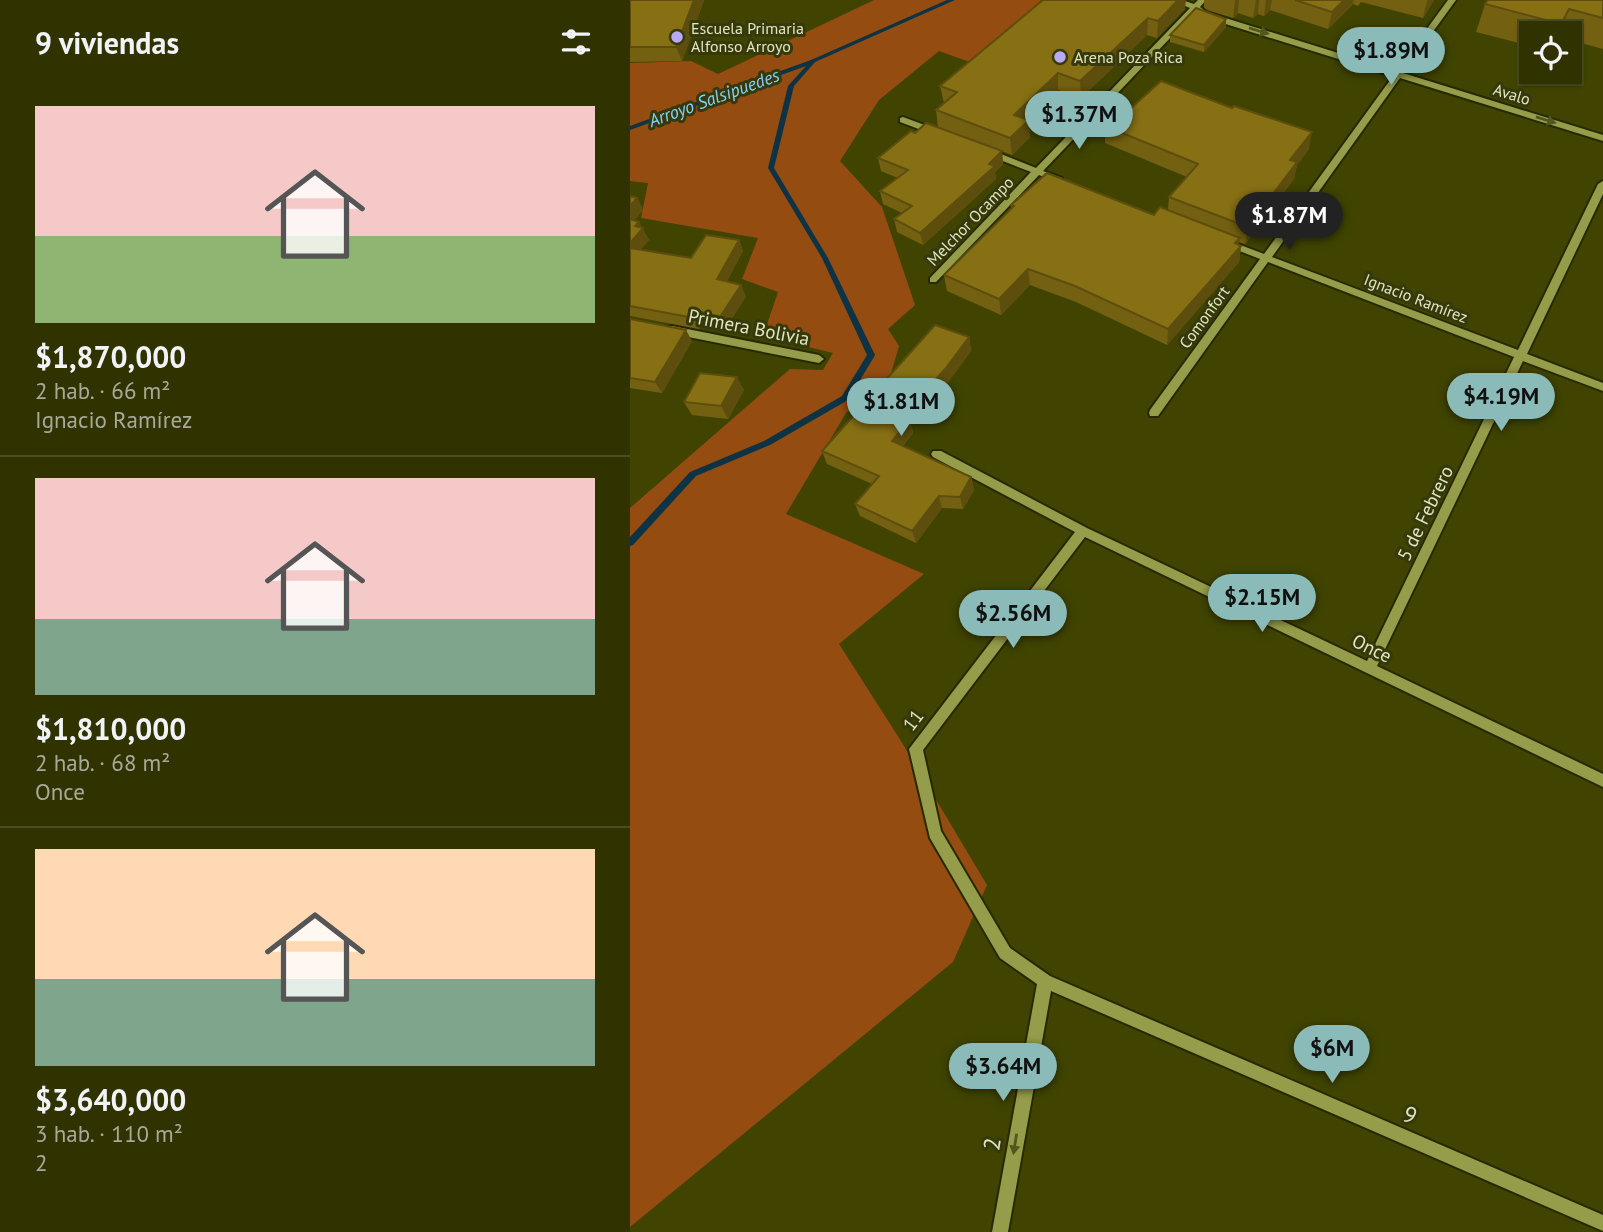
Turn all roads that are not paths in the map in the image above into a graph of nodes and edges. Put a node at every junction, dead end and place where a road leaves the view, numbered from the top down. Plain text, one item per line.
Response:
1 (1174, 0) edge
2 (1451, 0) edge
3 (1199, 4) edge
4 (1399, 74) junction
5 (903, 120) dead end
6 (940, 134) edge
7 (1603, 138) edge
8 (977, 148) edge
9 (1038, 172) junction
10 (1603, 184) edge
11 (1076, 186) edge
12 (1215, 239) edge
13 (1266, 258) junction
14 (933, 280) dead end
15 (656, 327) edge
16 (1521, 355) junction
17 (819, 359) dead end
18 (1603, 387) edge
19 (1154, 413) dead end
20 (937, 454) dead end
21 (1083, 531) junction
22 (1370, 668) junction
23 (1603, 781) edge
24 (1045, 981) junction
25 (1603, 1223) edge
26 (1000, 1232) edge

1 - 3 street, Avalo
2 - 4 street, Comonfort
3 -> 4 street, Avalo
3 - 9 street, Melchor Ocampo
4 -> 7 street, Avalo
4 - 13 street, Comonfort
5 - 6 street
8 - 9 street
9 - 11 street
9 - 14 street, Melchor Ocampo
10 - 16 street, 5 de Febrero
12 - 13 street, Ignacio Ramírez
13 - 16 street, Ignacio Ramírez
13 - 19 street, Comonfort
15 - 17 street, Primera Bolivia
16 - 18 street, Ignacio Ramírez
16 - 22 street, 5 de Febrero
20 - 21 street, Once
21 - 22 street, Once
21 - 24 street, 11
22 - 23 street, Once
24 - 25 street, 9
24 -> 26 street, 2

